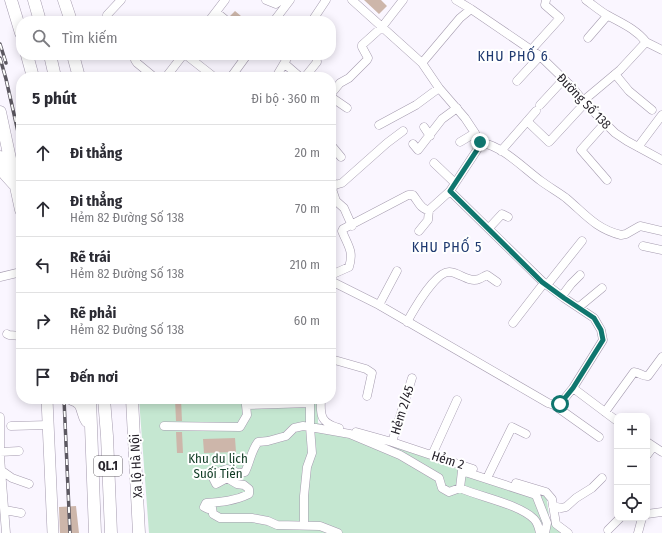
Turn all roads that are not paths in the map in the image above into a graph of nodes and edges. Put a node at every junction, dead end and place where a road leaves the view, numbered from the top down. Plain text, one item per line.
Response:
1 (11, 0) edge
2 (34, 0) edge
3 (57, 0) edge
4 (64, 0) edge
5 (121, 0) edge
6 (266, 0) edge
7 (281, 0) edge
8 (290, 0) edge
9 (326, 0) edge
10 (352, 0) edge
11 (403, 0) edge
12 (456, 0) edge
13 (546, 0) edge
14 (586, 0) edge
15 (223, 1) edge
16 (471, 9) junction
17 (216, 12) junction
18 (107, 15) dead end
19 (39, 16) edge
20 (62, 16) edge
21 (69, 16) edge
22 (213, 16) edge
23 (221, 16) edge
24 (278, 16) edge
25 (315, 16) edge
26 (607, 16) junction
27 (16, 17) edge
28 (382, 27) junction
29 (588, 38) dead end
30 (646, 42) junction
31 (532, 49) junction
32 (662, 50) edge
33 (540, 56) junction
34 (28, 60) edge
35 (51, 60) edge
36 (74, 60) edge
37 (81, 60) edge
38 (135, 60) edge
39 (180, 60) edge
40 (191, 60) edge
41 (243, 60) edge
42 (287, 60) edge
43 (317, 60) edge
44 (422, 63) junction
45 (285, 64) junction
46 (32, 72) edge
47 (54, 72) edge
48 (78, 72) edge
49 (85, 72) edge
50 (148, 72) edge
51 (170, 72) edge
52 (207, 72) edge
53 (235, 72) edge
54 (279, 72) edge
55 (294, 72) edge
56 (309, 72) edge
57 (615, 74) junction
58 (564, 79) junction
59 (517, 81) dead end
60 (336, 88) edge
61 (439, 88) junction
62 (336, 100) edge
63 (584, 102) junction
64 (347, 108) dead end
65 (457, 108) junction
66 (652, 110) dead end
67 (0, 112) edge
68 (662, 115) edge
69 (527, 121) junction
70 (605, 123) junction
71 (379, 125) dead end
72 (424, 128) dead end
73 (403, 131) dead end
74 (475, 133) junction
75 (430, 136) junction
76 (460, 142) dead end
77 (480, 142) junction
78 (638, 147) junction
79 (336, 150) edge
80 (418, 150) dead end
81 (501, 151) junction
82 (341, 156) dead end
83 (662, 160) edge
84 (3, 162) edge
85 (434, 163) dead end
86 (607, 180) dead end
87 (336, 183) edge
88 (455, 184) junction
89 (16, 186) edge
90 (450, 191) junction
91 (336, 200) edge
92 (429, 210) junction
93 (508, 217) dead end
94 (352, 226) junction
95 (489, 228) junction
96 (419, 231) dead end
97 (662, 231) edge
98 (582, 241) dead end
99 (643, 246) dead end
100 (662, 250) edge
101 (397, 271) dead end
102 (16, 273) edge
103 (336, 273) edge
104 (580, 275) dead end
105 (0, 277) edge
106 (497, 282) dead end
107 (336, 284) edge
108 (546, 284) junction
109 (602, 288) dead end
110 (562, 296) junction
111 (378, 305) junction
112 (579, 307) junction
113 (406, 322) junction
114 (513, 323) dead end
115 (7, 334) dead end
116 (16, 336) edge
117 (662, 358) edge
118 (336, 360) edge
119 (412, 378) dead end
120 (573, 388) junction
121 (367, 396) dead end
122 (457, 400) dead end
123 (47, 404) edge
124 (80, 404) edge
125 (90, 404) edge
126 (104, 404) edge
127 (132, 404) edge
128 (247, 404) edge
129 (310, 404) edge
130 (321, 404) edge
131 (554, 405) junction
132 (605, 412) junction
133 (0, 416) edge
134 (614, 419) edge
135 (48, 424) junction
136 (11, 426) dead end
137 (164, 426) dead end
138 (91, 427) junction
139 (310, 427) junction
140 (526, 434) dead end
141 (599, 437) dead end
142 (392, 442) junction
143 (650, 444) edge
144 (19, 451) dead end
145 (0, 452) edge
146 (662, 452) edge
147 (432, 455) junction
148 (0, 457) edge
149 (1, 470) edge
150 (489, 474) junction
151 (602, 478) dead end
152 (28, 484) dead end
153 (460, 488) junction
154 (553, 506) junction
155 (5, 510) junction
156 (662, 512) edge
157 (21, 513) dead end
158 (650, 514) edge
159 (617, 521) edge
160 (641, 521) edge
161 (304, 525) junction
162 (608, 530) dead end
163 (4, 531) edge
164 (52, 533) edge
165 (95, 533) edge
166 (111, 533) edge
167 (139, 533) edge
168 (338, 533) edge
169 (540, 533) edge
170 (545, 533) edge
171 (568, 533) edge
172 (638, 533) edge

1 - 27 highway
2 - 19 highway
3 - 20 highway
4 - 21 highway
5 - 18 street
6 - 7 street
8 - 24 street
9 - 25 street
10 - 28 street
11 - 28 street
12 - 16 street, Đường Số 138
13 - 31 street
14 - 26 street
15 - 17 street
16 - 31 street, Đường Số 138
16 - 44 street
17 - 22 street
17 - 23 street
26 - 29 street
26 - 30 street
28 - 44 street
28 - 60 street
30 - 32 street
30 - 57 street
31 - 33 street, Đường Số 138
33 - 58 street, Đường Số 138
33 - 59 street
34 - 46 highway
35 - 47 highway
36 - 48 highway
37 - 49 highway
38 - 50 street
39 - 51 street
40 - 52 street
41 - 53 street
42 - 45 street
43 - 56 street
44 - 61 street
45 - 54 street
45 - 55 street
57 - 63 street
57 - 66 street
58 - 63 street, Đường Số 138
58 - 69 street
61 - 65 street
61 - 71 street
62 - 64 street
63 - 69 street
63 - 70 street, Đường Số 138
65 - 74 street
65 - 75 street
67 - 84 highway
68 - 78 street
69 - 81 street
70 - 78 street, Đường Số 138
70 - 86 street
72 - 75 street
73 - 87 street
74 - 76 street
74 - 77 street
75 - 80 street
77 - 81 street
77 - 88 street
78 - 83 street, Đường Số 138
79 - 82 street
81 - 97 street
84 - 89 highway
85 - 88 street
88 - 90 street
90 - 92 street
90 - 95 street
91 - 94 street
92 - 94 street
92 - 96 street
93 - 95 street
94 - 103 street
95 - 108 street
98 - 108 street
99 - 100 street
101 - 111 street
102 - 105 street
104 - 110 street
106 - 113 street
107 - 111 street
108 - 110 street
108 - 114 street
109 - 112 street
110 - 112 street
111 - 113 street
112 - 120 street
113 - 131 street
115 - 116 street
117 - 132 street
118 - 121 street
119 - 142 street, Hẻm 2/45
120 - 131 street
120 - 132 street
122 - 147 street
123 - 135 main road
124 - 138 highway, QL.1
125 - 138 highway, QL.1
126 - 166 highway, Xa lộ Hà Nội / QL.1
127 - 167 highway, Xa lộ Hà Nội / QL.1
128 - 137 street
129 - 139 street
130 - 142 street, Hẻm 2
131 - 141 street
132 - 134 street
133 - 145 street
135 - 136 street
135 - 164 main road
138 - 165 highway, QL.1
139 - 153 street
139 - 161 street
139 - 161 street
140 - 150 street
142 - 147 street, Hẻm 2
143 - 146 street
144 - 145 street
145 - 148 street
147 - 150 street, Hẻm 2
148 - 149 street
149 - 152 street
149 - 155 street
150 - 154 street, Hẻm 2
151 - 154 street
153 - 169 street
153 - 170 street
154 - 171 street, Hẻm 2
155 - 157 street
155 - 163 street
156 - 158 street
159 - 162 street
160 - 172 street
161 - 168 street

